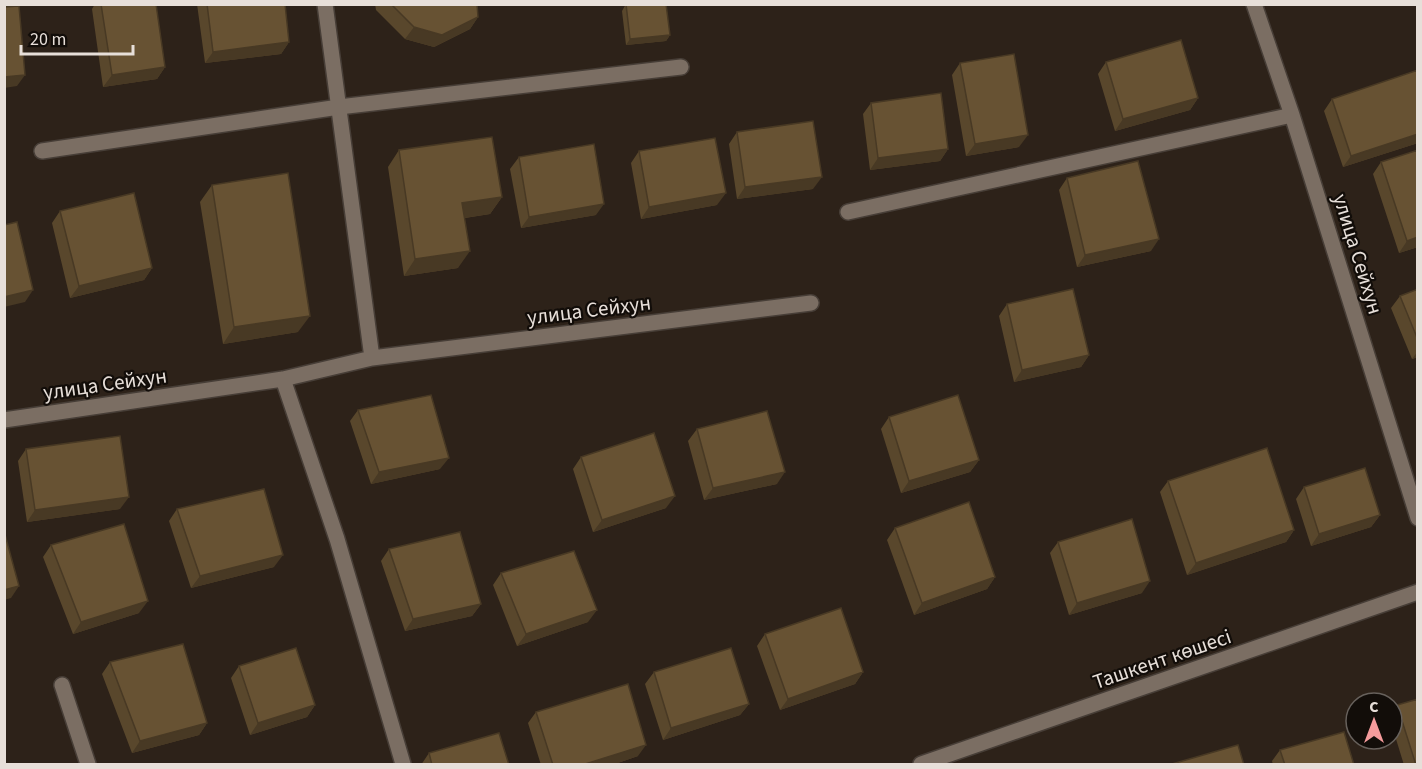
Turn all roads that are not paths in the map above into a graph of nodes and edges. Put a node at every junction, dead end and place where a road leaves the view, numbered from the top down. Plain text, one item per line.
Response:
1 (325, 4) edge
2 (1254, 4) edge
3 (681, 67) dead end
4 (339, 107) junction
5 (1292, 114) junction
6 (42, 151) dead end
7 (848, 212) dead end
8 (811, 303) dead end
9 (372, 358) junction
10 (283, 378) junction
11 (4, 420) edge
12 (1418, 518) edge
13 (1418, 592) edge
14 (62, 686) dead end
15 (88, 765) edge
16 (403, 765) edge
17 (921, 765) edge

1 - 4 street
2 - 5 street, улица Сейхун
3 - 4 street
4 - 6 street
4 - 9 street
5 - 7 street
5 - 12 street, улица Сейхун
8 - 9 street, улица Сейхун
9 - 10 street, улица Сейхун
10 - 11 street, улица Сейхун
10 - 16 street
13 - 17 street, Ташкент көшесі
14 - 15 street

